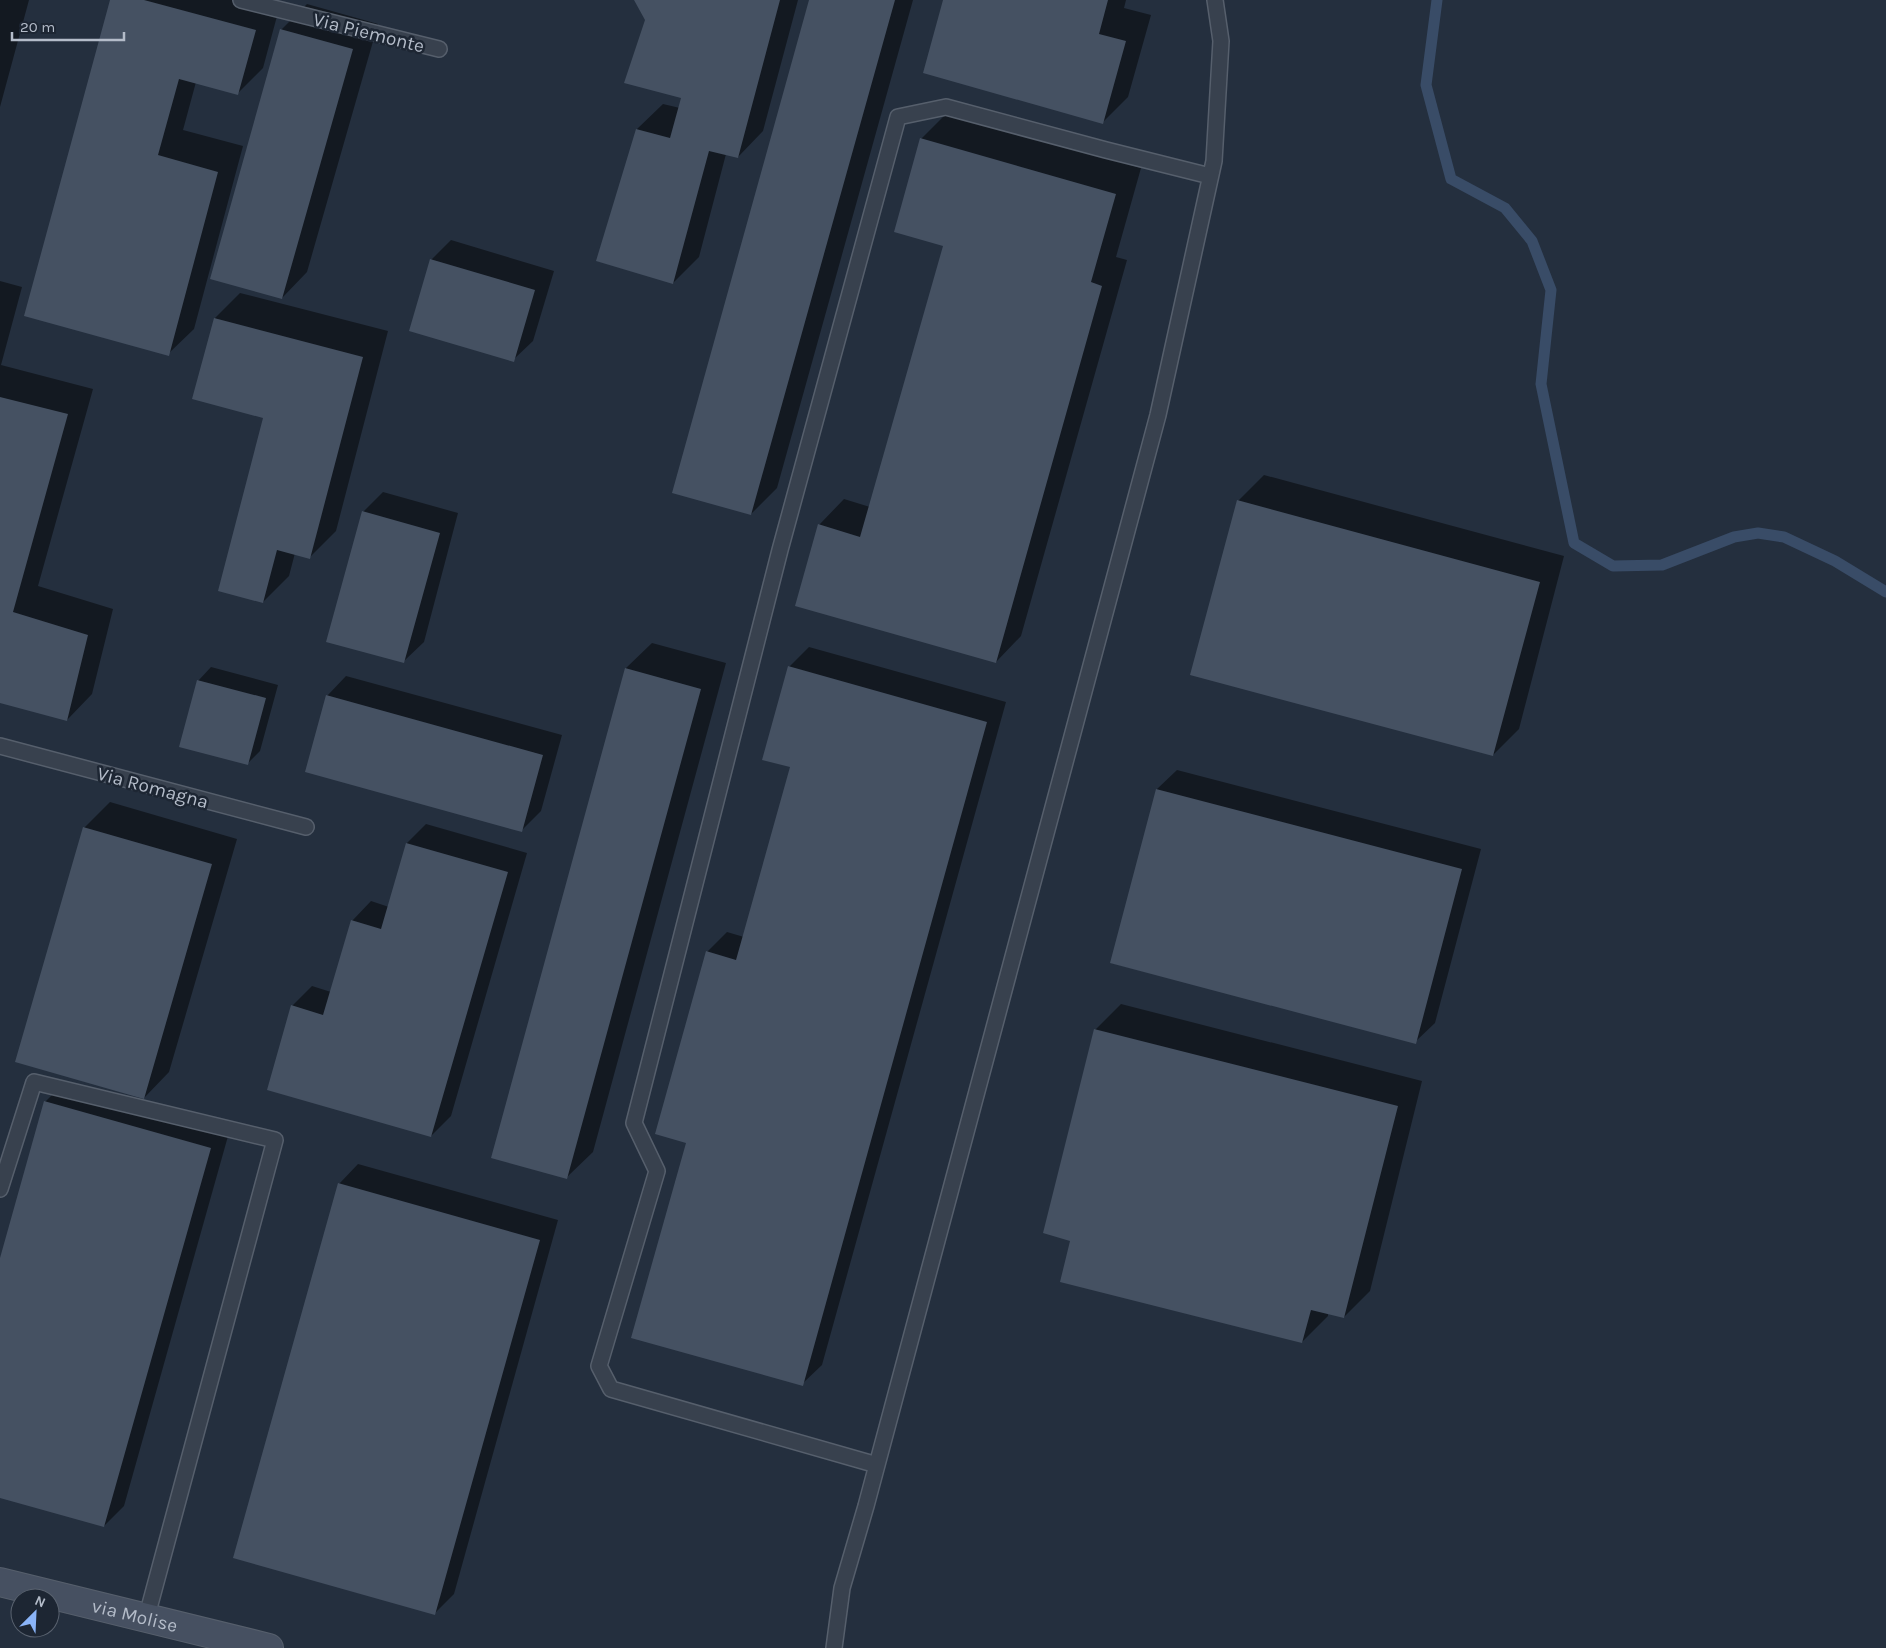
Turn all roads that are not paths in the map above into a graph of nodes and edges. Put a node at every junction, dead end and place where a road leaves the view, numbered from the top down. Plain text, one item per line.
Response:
1 (241, 0) edge
2 (1215, 0) edge
3 (439, 49) dead end
4 (1210, 176) junction
5 (0, 746) edge
6 (306, 827) dead end
7 (0, 1189) edge
8 (877, 1465) junction
9 (0, 1582) edge
10 (145, 1624) junction
11 (269, 1648) edge
12 (834, 1648) edge

1 - 3 lane, Via Piemonte
2 - 4 lane
4 - 8 lane
4 - 8 lane
5 - 6 lane, Via Romagna
7 - 10 lane
8 - 12 lane
9 - 10 main road, via Molise
10 - 11 main road, via Molise

